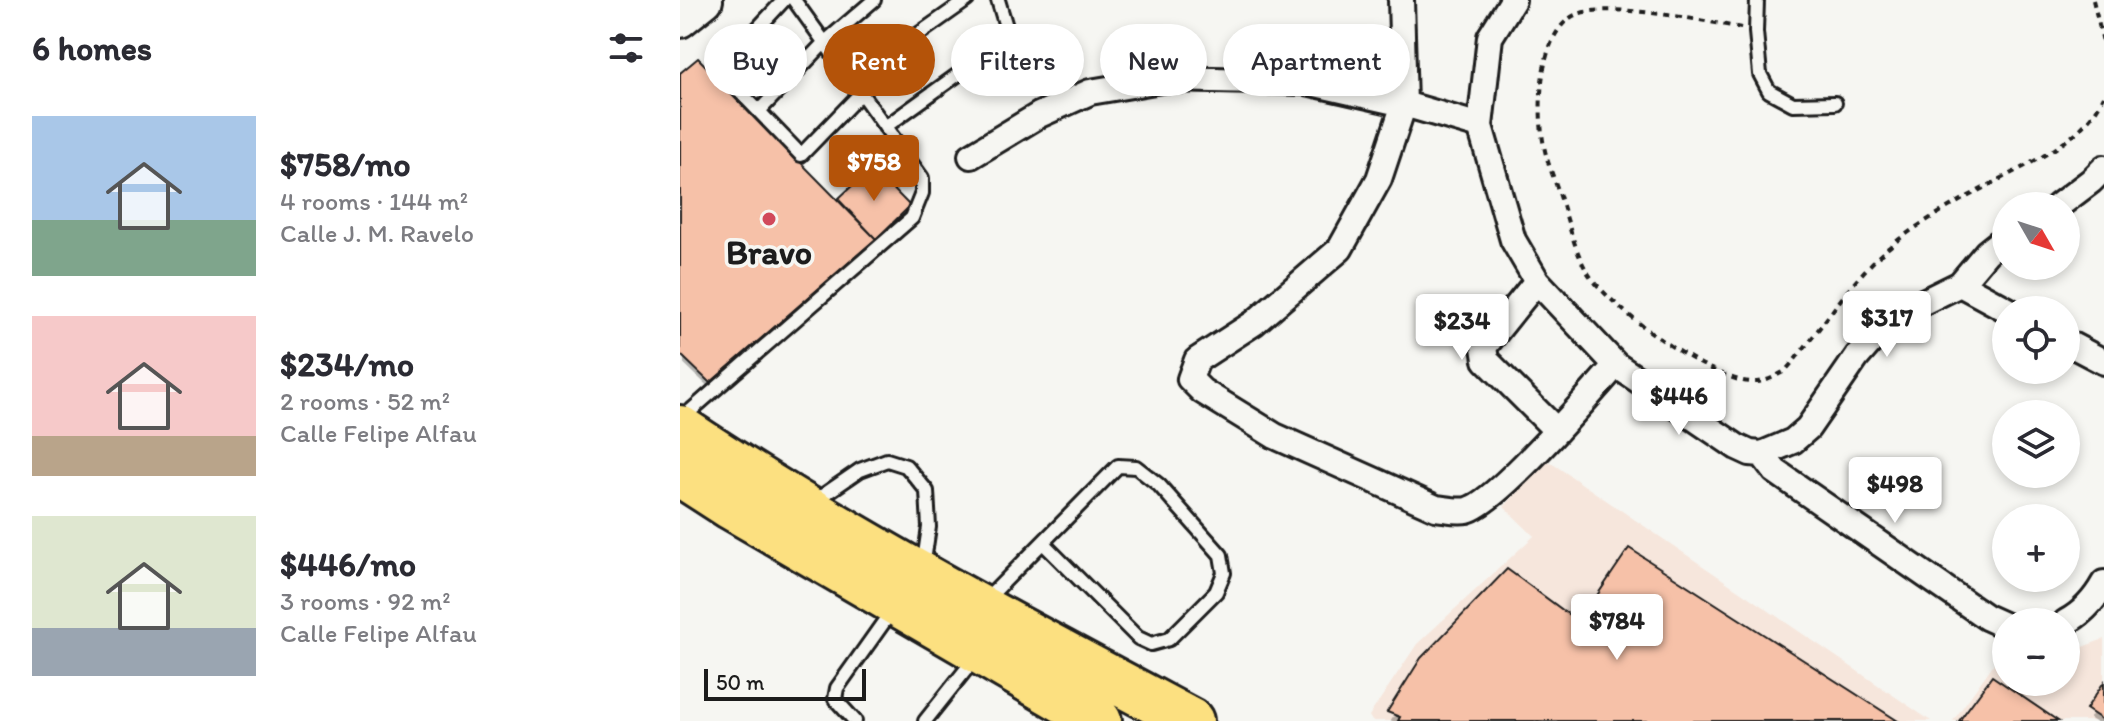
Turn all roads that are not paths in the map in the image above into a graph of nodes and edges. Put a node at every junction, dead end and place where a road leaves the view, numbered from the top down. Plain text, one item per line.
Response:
1 (705, 0) edge
2 (784, 0) edge
3 (794, 0) edge
4 (874, 0) edge
5 (967, 0) edge
6 (998, 0) edge
7 (1401, 0) edge
8 (1513, 0) edge
9 (1757, 0) edge
10 (680, 20) edge
11 (846, 24) edge
12 (933, 24) edge
13 (823, 42) edge
14 (823, 44) edge
15 (858, 96) edge
16 (863, 96) edge
17 (1835, 103) dead end
18 (1404, 104) junction
19 (759, 111) junction
20 (1480, 126) junction
21 (885, 127) junction
22 (971, 156) dead end
23 (2104, 168) edge
24 (2075, 192) edge
25 (1992, 248) edge
26 (1537, 281) junction
27 (1960, 284) junction
28 (1992, 301) edge
29 (2080, 349) edge
30 (2104, 362) edge
31 (1616, 365) junction
32 (680, 420) edge
33 (680, 428) edge
34 (1557, 431) junction
35 (1762, 454) junction
36 (680, 474) edge
37 (806, 507) junction
38 (1043, 543) junction
39 (2104, 583) edge
40 (910, 589) junction
41 (979, 607) junction
42 (2080, 614) edge
43 (1992, 620) edge
44 (981, 651) junction
45 (1075, 716) edge
46 (855, 721) edge
47 (925, 721) edge
48 (1191, 721) edge

1 - 10 main road
2 - 19 lane
3 - 13 lane
4 - 11 lane
5 - 12 lane
6 - 21 lane
7 - 18 street
8 - 20 street
9 - 17 lane
14 - 19 lane
15 - 19 lane
16 - 21 lane
18 - 20 street
18 - 22 street
18 - 34 street
20 - 26 street
21 - 32 lane
23 - 24 street
25 - 27 street
26 - 31 street
26 - 34 street
27 - 28 street
27 - 35 street
29 - 30 street
31 - 34 street
31 - 35 street
33 - 37 highway
35 - 43 street
36 - 40 highway
37 - 40 highway
37 - 40 lane
38 - 38 lane
38 - 41 lane
39 - 42 street
40 - 41 highway
40 - 44 highway
40 - 46 lane
41 - 48 highway
44 - 45 highway
44 - 47 lane

